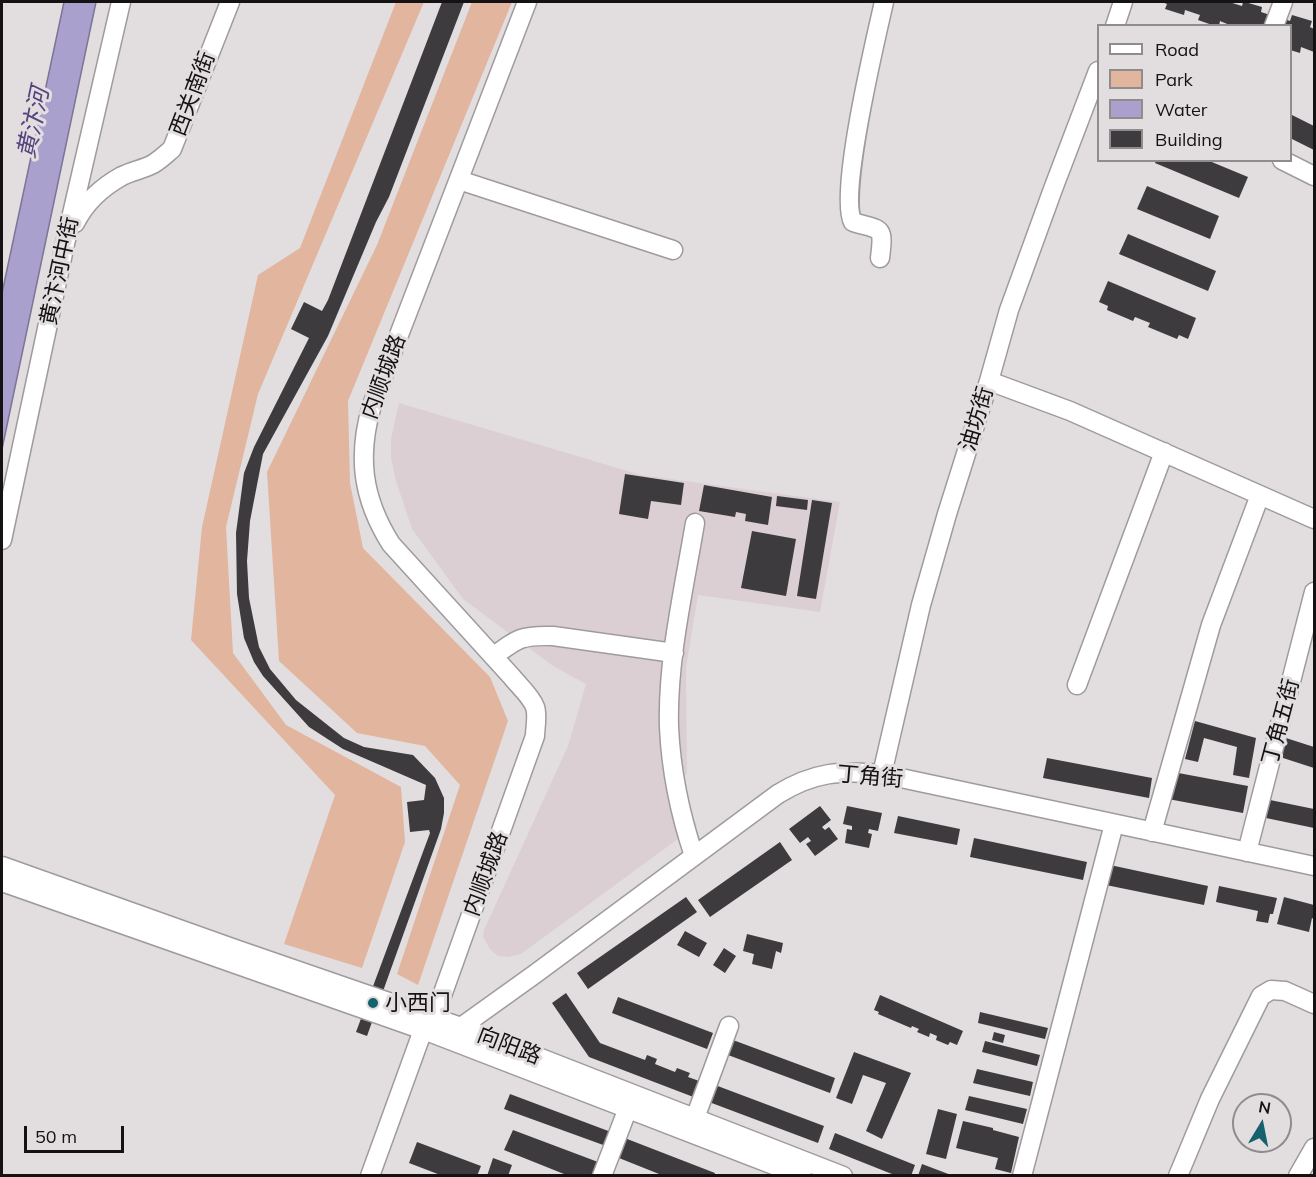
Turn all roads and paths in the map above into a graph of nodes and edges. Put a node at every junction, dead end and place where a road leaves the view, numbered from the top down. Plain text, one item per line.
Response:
1 (121, 2) edge
2 (230, 2) edge
3 (527, 2) edge
4 (884, 2) edge
5 (1123, 2) edge
6 (1283, 2) edge
7 (1116, 24) edge
8 (1275, 24) edge
9 (1097, 76) edge
10 (1286, 162) edge
11 (1314, 176) edge
12 (459, 180) junction
13 (65, 244) junction
14 (673, 250) dead end
15 (880, 258) dead end
16 (989, 381) junction
17 (1164, 452) junction
18 (1260, 495) junction
19 (1314, 519) edge
20 (695, 524) dead end
21 (2, 540) edge
22 (1314, 592) edge
23 (674, 652) junction
24 (494, 656) junction
25 (1077, 685) dead end
26 (882, 774) junction
27 (1114, 824) junction
28 (1152, 832) junction
29 (1247, 852) junction
30 (694, 856) junction
31 (2, 866) edge
32 (1314, 866) edge
33 (2, 882) edge
34 (1314, 1004) edge
35 (426, 1025) junction
36 (729, 1026) dead end
37 (460, 1027) junction
38 (628, 1108) junction
39 (695, 1118) junction
40 (1314, 1148) edge
41 (370, 1176) edge
42 (602, 1176) edge
43 (802, 1176) edge
44 (843, 1176) edge
45 (1022, 1176) edge
46 (1178, 1176) edge
47 (1298, 1176) edge

1 - 13 street, 黄汴河中街
2 - 13 street, 西关南街
3 - 12 street, 内顺城路
4 - 15 street
5 - 7 street
6 - 8 street
9 - 16 street, 油坊街
10 - 11 street
12 - 14 street
12 - 24 street, 内顺城路
13 - 21 street, 黄汴河中街
16 - 17 street
16 - 26 street, 油坊街
17 - 18 street
17 - 25 street
18 - 19 street
18 - 28 street
20 - 23 street
22 - 29 street, 丁角五街
23 - 24 street
23 - 30 street
24 - 35 street, 内顺城路
26 - 27 street, 丁角街
26 - 30 street, 丁角街
27 - 28 street, 丁角街
27 - 45 street
28 - 29 street, 丁角街
29 - 32 street, 丁角街
30 - 37 street, 丁角街
31 - 35 street, 向阳路
33 - 35 street, 向阳路
34 - 46 street
35 - 37 street, 向阳路
35 - 38 street, 向阳路
35 - 41 street, 内顺城路
36 - 39 street
37 - 39 street, 向阳路
38 - 42 street
38 - 43 street, 向阳路
39 - 44 street, 向阳路
40 - 47 street

